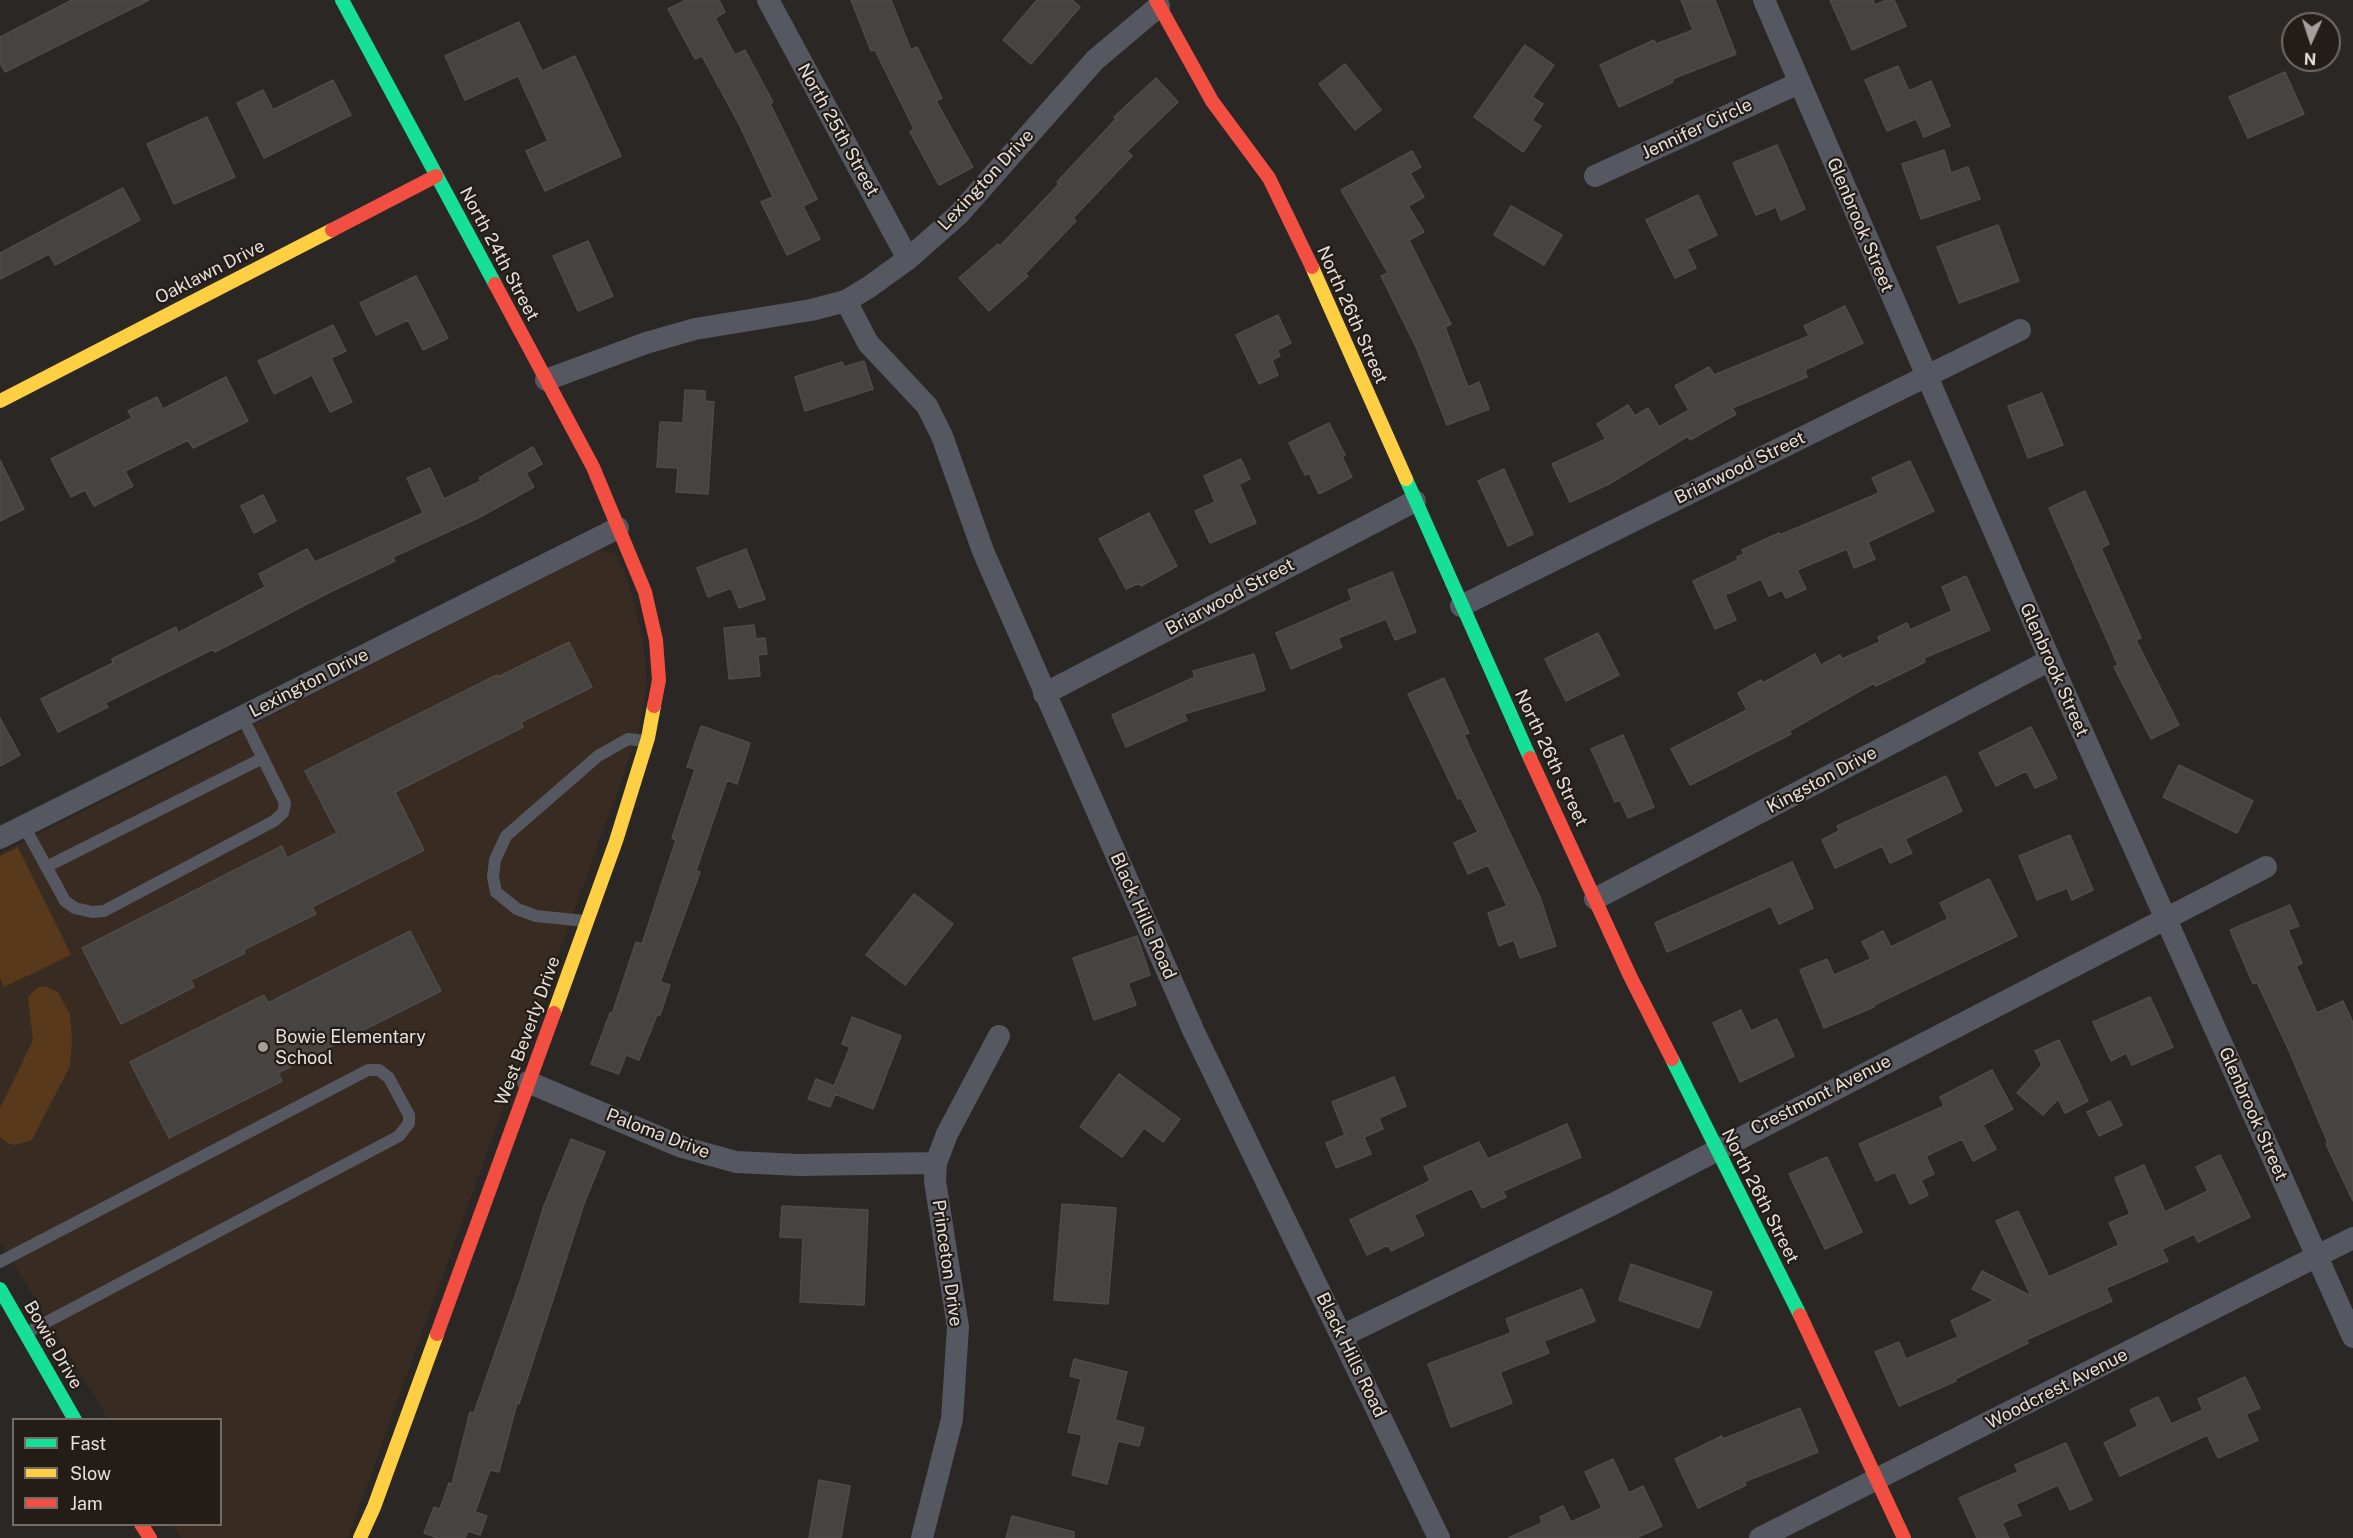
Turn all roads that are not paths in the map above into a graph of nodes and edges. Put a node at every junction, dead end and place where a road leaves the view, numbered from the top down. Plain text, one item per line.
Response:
1 (342, 0) edge
2 (768, 0) edge
3 (1764, 0) edge
4 (1157, 3) edge
5 (1799, 83) junction
6 (436, 176) junction
7 (1595, 176) dead end
8 (908, 259) junction
9 (846, 301) junction
10 (2020, 330) dead end
11 (1926, 376) junction
12 (546, 380) junction
13 (0, 401) edge
14 (1415, 501) junction
15 (618, 528) junction
16 (1461, 606) junction
17 (2050, 660) junction
18 (1044, 694) junction
19 (242, 716) junction
20 (647, 741) junction
21 (263, 758) junction
22 (24, 826) junction
23 (0, 838) edge
24 (46, 867) junction
25 (2266, 867) dead end
26 (1595, 899) junction
27 (2165, 918) junction
28 (586, 922) junction
29 (999, 1036) dead end
30 (528, 1082) junction
31 (1717, 1149) junction
32 (936, 1163) junction
33 (2353, 1238) edge
34 (2317, 1257) junction
35 (0, 1263) edge
36 (0, 1289) edge
37 (25, 1334) junction
38 (1342, 1335) junction
39 (2353, 1337) edge
40 (74, 1418) edge
41 (1877, 1480) junction
42 (360, 1538) edge
43 (922, 1538) edge
44 (1439, 1538) edge
45 (1760, 1538) edge
46 (1904, 1538) edge

1 - 6 street, North 24th Street
2 - 8 street, North 25th Street
3 - 5 street, Glenbrook Street
4 - 8 street, Lexington Drive
4 - 14 street, North 26th Street
5 - 7 street, Jennifer Circle
5 - 11 street, Glenbrook Street
6 - 12 street, North 24th Street
6 - 13 street, Oaklawn Drive
8 - 9 street, Lexington Drive
9 - 12 street, Lexington Drive
9 - 18 street, Black Hills Road
10 - 11 street, Briarwood Street
11 - 16 street, Briarwood Street
11 - 17 street, Glenbrook Street
12 - 15 street, North 24th Street
14 - 16 street, North 26th Street
14 - 18 street, Briarwood Street
15 - 19 street, Lexington Drive
15 - 20 street, West Beverly Drive
16 - 26 street, North 26th Street
17 - 26 street, Kingston Drive
17 - 27 street, Glenbrook Street
18 - 38 street, Black Hills Road
19 - 21 lane
19 - 22 street, Lexington Drive
20 - 28 street, West Beverly Drive
20 - 28 lane
21 - 24 lane
21 - 24 lane
22 - 23 street, Lexington Drive
22 - 24 lane
25 - 27 street, Crestmont Avenue
26 - 31 street, North 26th Street
27 - 31 street, Crestmont Avenue
27 - 34 street, Glenbrook Street
28 - 30 street, West Beverly Drive
29 - 32 street, Princeton Drive
30 - 32 street, Paloma Drive
30 - 42 street, West Beverly Drive
31 - 38 street, Crestmont Avenue
31 - 41 street, North 26th Street
32 - 43 street, Princeton Drive
33 - 34 street, Woodcrest Avenue
34 - 39 street, Glenbrook Street
34 - 41 street, Woodcrest Avenue
35 - 37 lane
36 - 37 street, Bowie Drive
37 - 40 street, Bowie Drive
38 - 44 street, Black Hills Road
41 - 45 street, Woodcrest Avenue
41 - 46 street, North 26th Street

